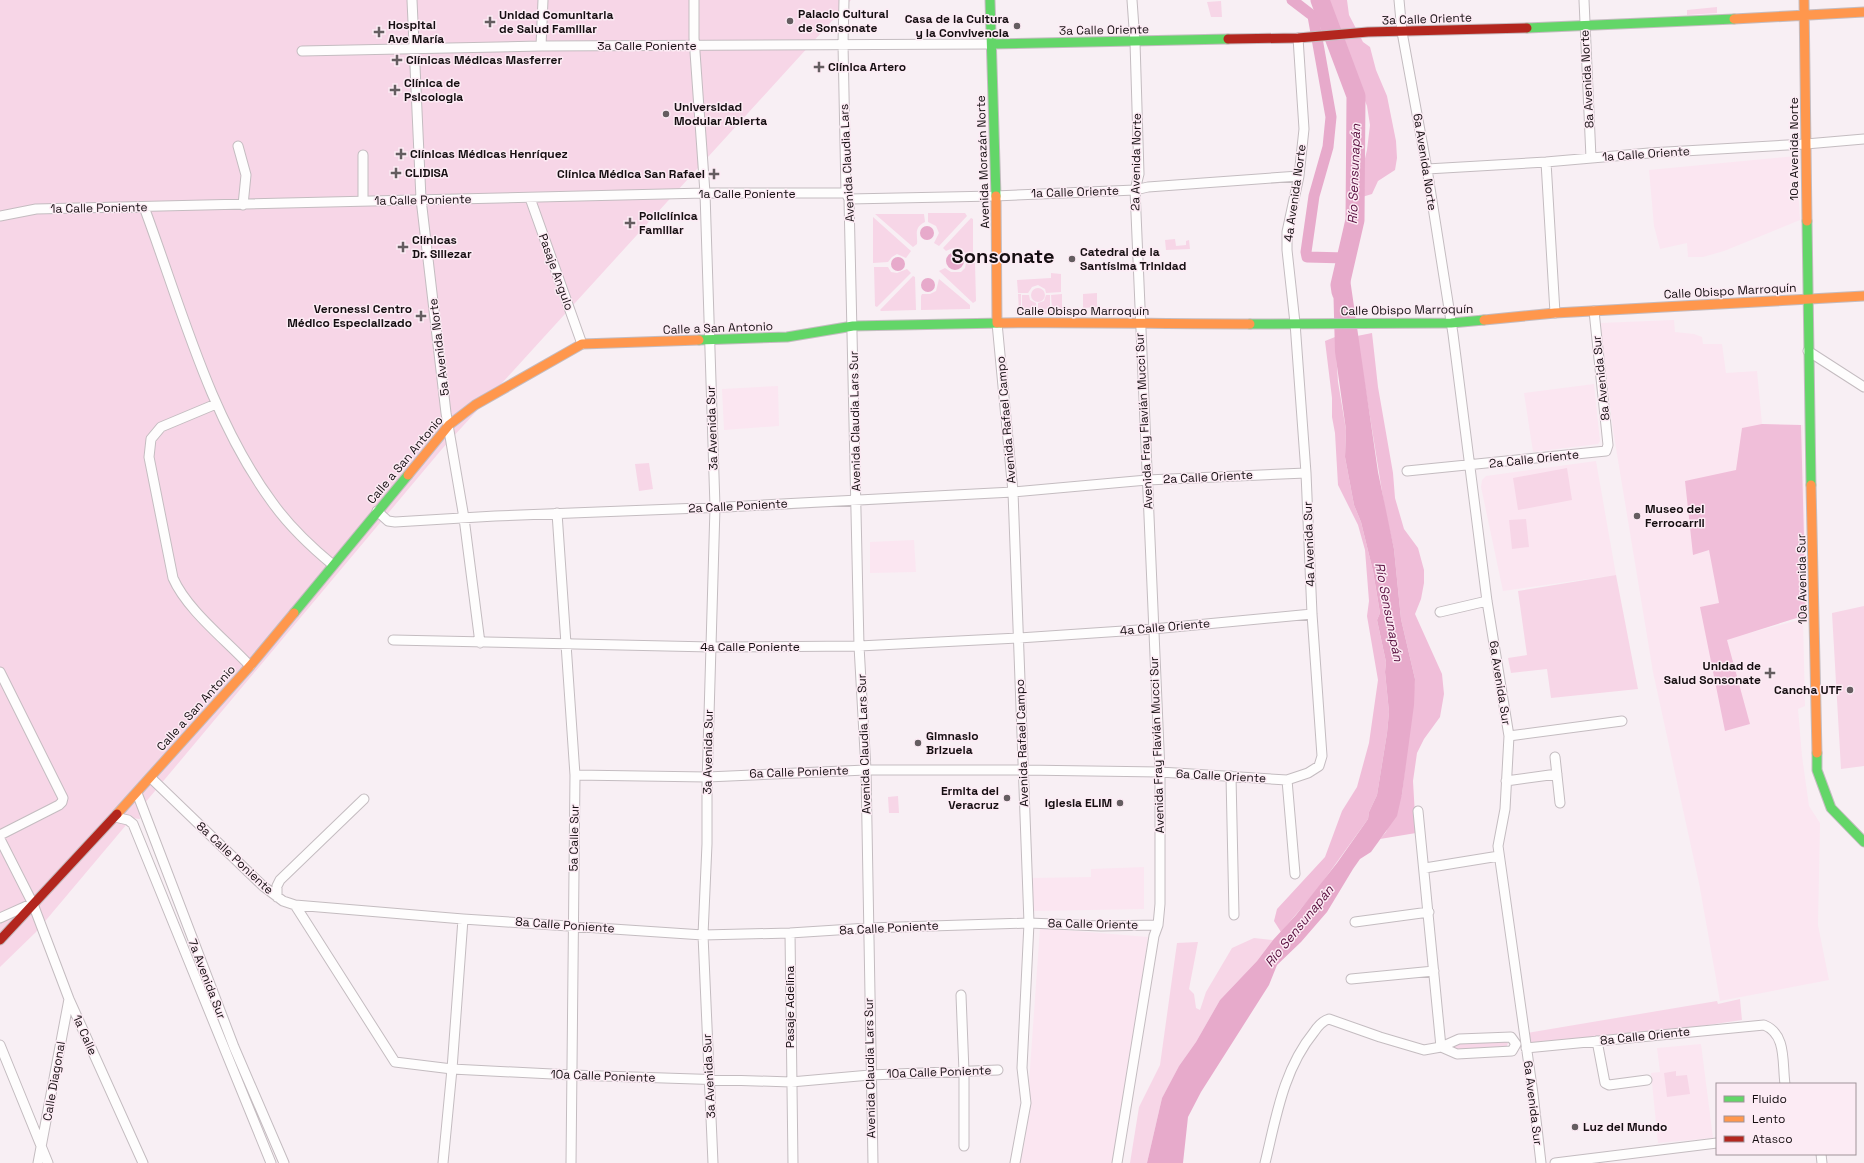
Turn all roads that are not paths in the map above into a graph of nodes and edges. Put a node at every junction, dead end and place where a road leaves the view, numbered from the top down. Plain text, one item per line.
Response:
1 (412, 0) edge
2 (543, 0) edge
3 (694, 0) edge
4 (844, 0) edge
5 (990, 0) edge
6 (1132, 0) edge
7 (1399, 0) edge
8 (1584, 0) edge
9 (1804, 0) edge
10 (1864, 12) edge
11 (1804, 14) junction
12 (1585, 26) junction
13 (1402, 32) junction
14 (1298, 38) junction
15 (1135, 42) junction
16 (843, 44) junction
17 (992, 44) junction
18 (542, 46) junction
19 (695, 46) junction
20 (413, 48) junction
21 (302, 51) dead end
22 (1864, 139) edge
23 (1806, 144) junction
24 (238, 146) dead end
25 (364, 155) dead end
26 (1591, 158) junction
27 (1546, 162) junction
28 (1427, 169) junction
29 (1299, 176) junction
30 (1135, 190) junction
31 (705, 193) junction
32 (848, 196) junction
33 (995, 196) junction
34 (530, 198) junction
35 (421, 199) junction
36 (363, 201) junction
37 (244, 205) junction
38 (144, 207) junction
39 (0, 216) edge
40 (1864, 296) edge
41 (1809, 299) junction
42 (1594, 311) junction
43 (1555, 313) junction
44 (997, 323) junction
45 (1295, 323) junction
46 (1451, 323) junction
47 (1140, 324) junction
48 (853, 326) junction
49 (709, 341) junction
50 (582, 344) junction
51 (1808, 351) junction
52 (1864, 387) edge
53 (216, 404) junction
54 (449, 425) junction
55 (1608, 445) joint
56 (1469, 466) junction
57 (1408, 471) dead end
58 (1306, 472) junction
59 (1147, 480) junction
60 (1013, 492) junction
61 (857, 500) junction
62 (715, 507) junction
63 (377, 511) junction
64 (557, 514) junction
65 (464, 518) junction
66 (333, 565) junction
67 (1486, 601) junction
68 (1440, 612) dead end
69 (1312, 614) junction
70 (1153, 629) junction
71 (1019, 638) junction
72 (393, 640) dead end
73 (480, 642) junction
74 (566, 643) junction
75 (859, 646) junction
76 (711, 647) junction
77 (250, 666) junction
78 (0, 672) edge
79 (1622, 720) dead end
80 (1509, 736) junction
81 (1555, 757) dead end
82 (1320, 766) joint
83 (866, 770) junction
84 (1023, 770) junction
85 (1160, 772) junction
86 (1557, 774) junction
87 (575, 775) junction
88 (1231, 776) junction
89 (707, 777) junction
90 (151, 778) junction
91 (1287, 780) junction
92 (1506, 781) junction
93 (137, 793) junction
94 (364, 799) dead end
95 (1560, 803) dead end
96 (1418, 811) dead end
97 (115, 817) junction
98 (0, 835) edge
99 (0, 839) edge
100 (1864, 842) edge
101 (1499, 856) junction
102 (1425, 868) junction
103 (1295, 874) dead end
104 (277, 897) junction
105 (33, 904) junction
106 (295, 905) junction
107 (1429, 912) junction
108 (1234, 915) dead end
109 (0, 918) edge
110 (463, 919) junction
111 (1355, 922) dead end
112 (1029, 923) junction
113 (573, 925) junction
114 (1158, 925) junction
115 (868, 928) junction
116 (790, 933) junction
117 (702, 935) junction
118 (0, 940) edge
119 (1434, 972) junction
120 (1351, 979) dead end
121 (961, 995) dead end
122 (69, 999) junction
123 (1596, 1041) junction
124 (0, 1045) edge
125 (1522, 1045) junction
126 (1441, 1047) junction
127 (452, 1069) junction
128 (998, 1070) dead end
129 (964, 1072) junction
130 (572, 1075) junction
131 (870, 1075) junction
132 (709, 1079) junction
133 (1647, 1080) dead end
134 (791, 1082) junction
135 (1785, 1083) edge
136 (1716, 1143) edge
137 (964, 1146) dead end
138 (42, 1147) junction
139 (38, 1163) edge
140 (48, 1163) edge
141 (143, 1163) edge
142 (271, 1163) edge
143 (284, 1163) edge
144 (443, 1163) edge
145 (572, 1163) edge
146 (714, 1163) edge
147 (793, 1163) edge
148 (873, 1163) edge
149 (1015, 1163) edge
150 (1117, 1163) edge
151 (1265, 1163) edge
152 (1540, 1163) edge
153 (1555, 1163) edge

1 - 20 street, 5a Avenida Norte
2 - 18 street
3 - 19 street, 3a Avenida Sur
4 - 16 street, Avenida Claudia Lars
5 - 17 street, Avenida Morazán Norte
6 - 15 street, 2a Avenida Norte
7 - 13 street, 6a Avenida Norte
8 - 12 street, 8a Avenida Norte
9 - 11 street, 10a Avenida Norte
10 - 11 street, 3a Calle Oriente
11 - 12 street, 3a Calle Oriente
11 - 23 street, 10a Avenida Norte
12 - 13 street, 3a Calle Oriente
12 - 26 street, 8a Avenida Norte
13 - 14 street, 3a Calle Oriente
13 - 28 street, 6a Avenida Norte
14 - 15 street, 3a Calle Oriente
14 - 29 street, 4a Avenida Norte
15 - 17 street, 3a Calle Oriente
15 - 30 street, 2a Avenida Norte
16 - 17 street, 3a Calle Poniente
16 - 19 street, 3a Calle Poniente
16 - 32 street, Avenida Claudia Lars
17 - 33 street, Avenida Morazán Norte
18 - 19 street, 3a Calle Poniente
18 - 20 street, 3a Calle Poniente
19 - 31 street, 3a Avenida Sur
20 - 21 street, 3a Calle Poniente
20 - 35 street, 5a Avenida Norte
22 - 23 street, 1a Calle Oriente
23 - 26 street, 1a Calle Oriente
23 - 41 street, 10a Avenida Norte
24 - 37 street
25 - 36 street
26 - 27 street, 1a Calle Oriente
27 - 28 street, 1a Calle Oriente
27 - 43 street
28 - 46 street, 6a Avenida Norte
29 - 30 street, 1a Calle Oriente
29 - 45 street, 4a Avenida Norte
30 - 33 street, 1a Calle Oriente
30 - 47 street, 2a Avenida Norte
31 - 32 street, 1a Calle Poniente
31 - 34 street, 1a Calle Poniente
31 - 49 street, 3a Avenida Sur
32 - 33 street, 1a Calle Oriente
32 - 48 street, Avenida Claudia Lars
33 - 44 street, Avenida Morazán Norte
34 - 35 street, 1a Calle Poniente
34 - 50 street, Pasaje Angulo
35 - 36 street, 1a Calle Poniente
35 - 54 street, 5a Avenida Norte
36 - 37 street, 1a Calle Poniente
37 - 38 street, 1a Calle Poniente
38 - 39 street, 1a Calle Poniente
38 - 53 street
40 - 41 street, Calle Obispo Marroquín
41 - 42 street, Calle Obispo Marroquín
41 - 51 street, 10a Avenida Sur
42 - 43 street, Calle Obispo Marroquín
42 - 55 street, 8a Avenida Sur
43 - 46 street, Calle Obispo Marroquín
44 - 47 street, Calle Obispo Marroquín
44 - 48 street, Calle a San Antonio
44 - 60 street, Avenida Rafael Campo
45 - 46 street, Calle Obispo Marroquín
45 - 47 street, Calle Obispo Marroquín
45 - 58 street, 4a Avenida Sur
46 - 56 street, 6a Avenida Sur
47 - 59 street, Avenida Fray Flavián Mucci Sur
48 - 49 street, Calle a San Antonio
48 - 61 street, Avenida Claudia Lars Sur
49 - 50 street, Calle a San Antonio
49 - 62 street, 3a Avenida Sur
50 - 54 street, Calle a San Antonio
51 - 52 street
51 - 100 street, 10a Avenida Sur
53 - 66 street
53 - 77 street
54 - 63 street, Calle a San Antonio
54 - 65 street, 5a Avenida Norte
55 - 56 street, 2a Calle Oriente
56 - 57 street, 2a Calle Oriente
56 - 67 street, 6a Avenida Sur
58 - 59 street, 2a Calle Oriente
58 - 69 street, 4a Avenida Sur
59 - 60 street, 2a Calle Oriente
59 - 70 street, Avenida Fray Flavián Mucci Sur
60 - 61 street, 2a Calle Poniente
60 - 71 street, Avenida Rafael Campo
61 - 62 street, 2a Calle Poniente
61 - 75 street, Avenida Claudia Lars Sur
62 - 64 street, 2a Calle Poniente
62 - 76 street, 3a Avenida Sur
63 - 65 street, 2a Calle Poniente
63 - 66 street, Calle a San Antonio
64 - 65 street, 2a Calle Poniente
64 - 74 street, 5a Calle Sur
65 - 73 street, 5a Avenida Norte
66 - 77 street, Calle a San Antonio
67 - 68 street
67 - 80 street, 6a Avenida Sur
69 - 70 street, 4a Calle Oriente
69 - 82 street, 4a Avenida Sur
70 - 71 street, 4a Calle Oriente
70 - 85 street, Avenida Fray Flavián Mucci Sur
71 - 75 street, 4a Calle Poniente
71 - 84 street, Avenida Rafael Campo
72 - 73 street, 4a Calle Poniente
73 - 74 street, 4a Calle Poniente
74 - 76 street, 4a Calle Poniente
74 - 87 street, 5a Calle Sur
75 - 76 street, 4a Calle Poniente
75 - 83 street, Avenida Claudia Lars Sur
76 - 89 street, 3a Avenida Sur
77 - 90 street, Calle a San Antonio
78 - 98 street
79 - 80 street
80 - 92 street, 6a Avenida Sur
81 - 86 street
82 - 91 street, 6a Calle Oriente
83 - 84 street, 6a Calle Poniente
83 - 89 street, 6a Calle Poniente
83 - 115 street, Avenida Claudia Lars Sur
84 - 85 street, 6a Calle Oriente
84 - 112 street, Avenida Rafael Campo
85 - 88 street, 6a Calle Oriente
85 - 114 street, Avenida Fray Flavián Mucci Sur
86 - 92 street
86 - 95 street
87 - 89 street, 6a Calle Poniente
87 - 113 street, 5a Calle Sur
88 - 91 street, 6a Calle Oriente
88 - 108 street
89 - 117 street, 3a Avenida Sur
90 - 93 street, Calle a San Antonio
90 - 104 street, 8a Calle Poniente
91 - 103 street
92 - 101 street, 6a Avenida Sur
93 - 97 street, Calle a San Antonio
93 - 143 street, 7a Avenida Sur
94 - 104 street
96 - 102 street
97 - 105 street, Calle a San Antonio
97 - 142 street, 7a Avenida Sur
99 - 105 street, 1a Calle
101 - 102 street
101 - 125 street, 6a Avenida Sur
102 - 107 street
104 - 106 street, 8a Calle Poniente
105 - 109 street
105 - 118 street, Calle a San Antonio
105 - 122 street, 1a Calle
106 - 110 street, 8a Calle Poniente
106 - 127 street, 10a Calle Poniente
107 - 111 street
107 - 119 street
110 - 113 street, 8a Calle Poniente
110 - 127 street
112 - 114 street, 8a Calle Oriente
112 - 115 street, 8a Calle Poniente
112 - 149 street, Avenida Rafael Campo
113 - 117 street, 8a Calle Poniente
113 - 130 street, 5a Calle Sur
114 - 150 street, Avenida Fray Flavián Mucci Sur
115 - 116 street, 8a Calle Poniente
115 - 131 street, Avenida Claudia Lars Sur
116 - 117 street, 8a Calle Poniente
116 - 134 street, Pasaje Adelina
117 - 132 street, 3a Avenida Sur
119 - 120 street
119 - 126 street
121 - 129 street
122 - 138 street, Calle Diagonal
122 - 141 street, 1a Calle
123 - 125 street, 8a Calle Oriente
123 - 133 street
123 - 135 street, 8a Calle Oriente
124 - 138 street
125 - 126 street, 8a Calle Oriente
125 - 126 street, 8a Calle Oriente
125 - 152 street, 6a Avenida Sur
126 - 151 street, 8a Calle Oriente
127 - 130 street, 10a Calle Poniente
127 - 144 street
128 - 129 street, 10a Calle Poniente
129 - 131 street, 10a Calle Poniente
129 - 137 street
130 - 132 street, 10a Calle Poniente
130 - 145 street, 5a Calle Sur
131 - 134 street, 10a Calle Poniente
131 - 148 street, Avenida Claudia Lars Sur
132 - 134 street, 10a Calle Poniente
132 - 146 street, 3a Avenida Sur
134 - 147 street, Pasaje Adelina
136 - 153 street
138 - 139 street, Calle Diagonal
138 - 140 street

